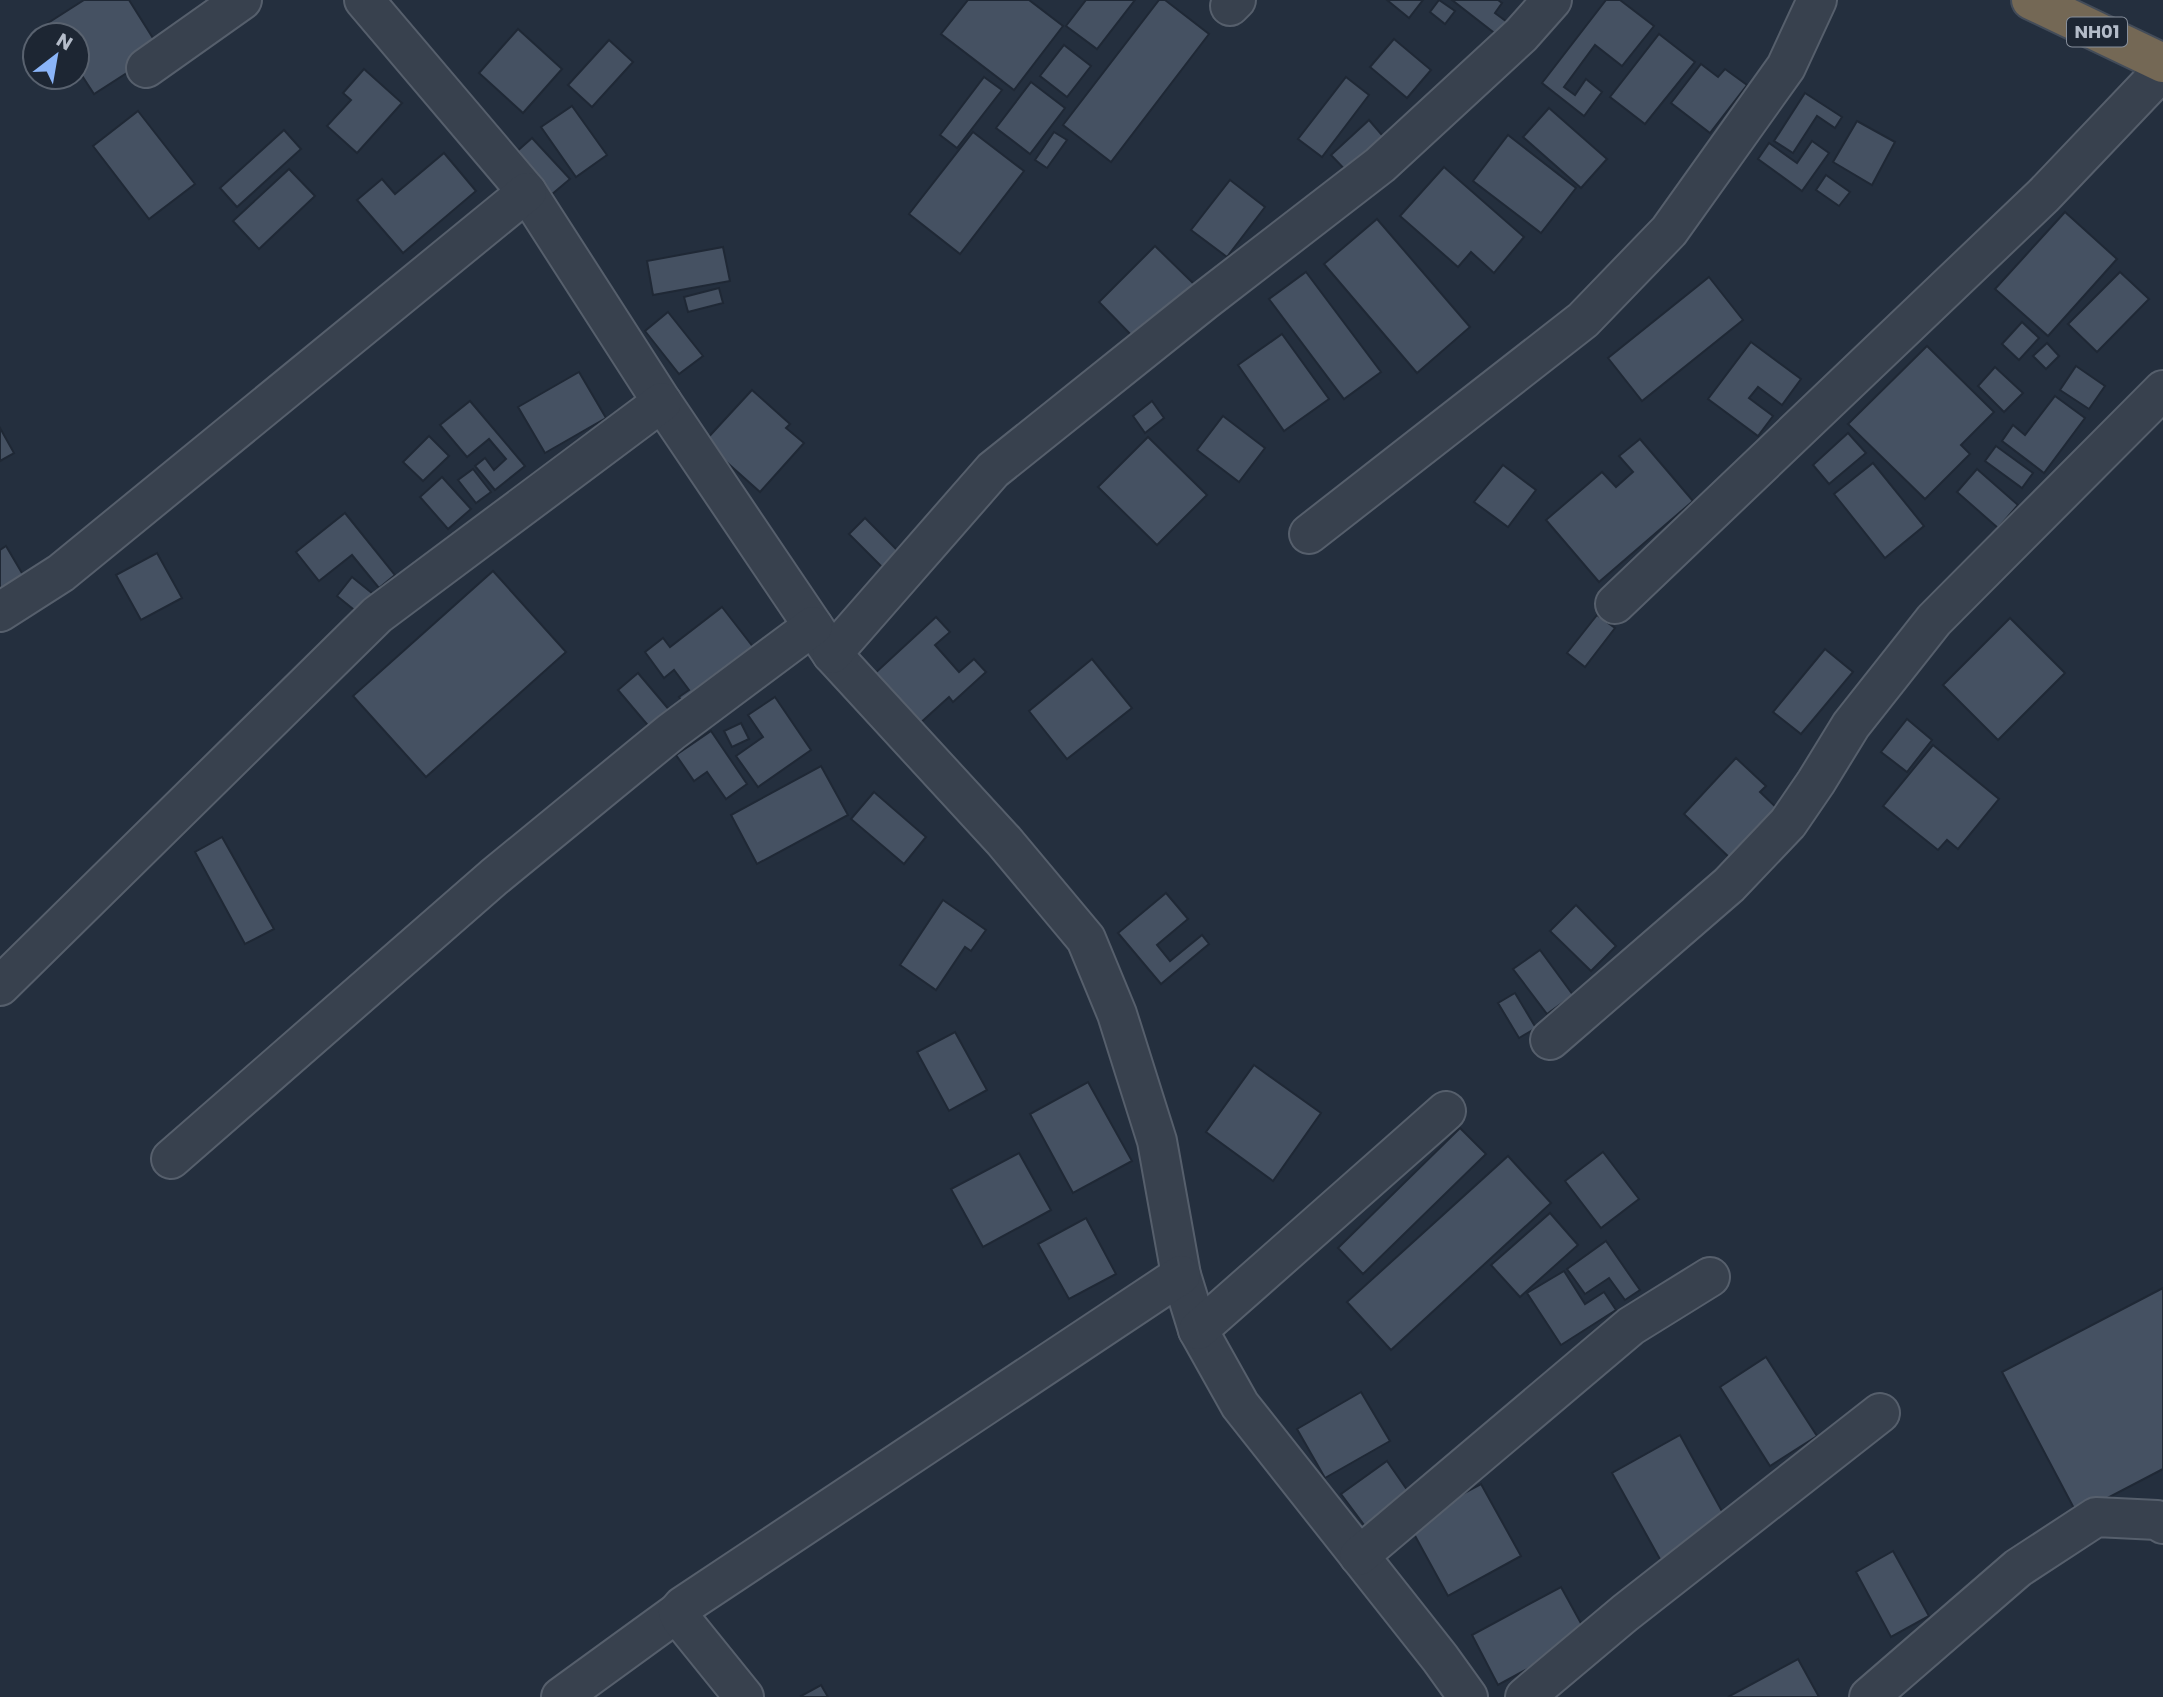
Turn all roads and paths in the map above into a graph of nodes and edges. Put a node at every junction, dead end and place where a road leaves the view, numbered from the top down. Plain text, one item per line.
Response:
1 (242, 0) edge
2 (364, 0) edge
3 (1552, 0) edge
4 (1817, 0) edge
5 (2031, 0) edge
6 (2163, 63) edge
7 (146, 68) dead end
8 (2163, 70) edge
9 (527, 191) junction
10 (2163, 390) edge
11 (662, 402) junction
12 (1309, 534) dead end
13 (1615, 604) dead end
14 (0, 612) edge
15 (823, 640) junction
16 (0, 986) edge
17 (1550, 1040) dead end
18 (1446, 1111) dead end
19 (171, 1159) dead end
20 (1181, 1275) junction
21 (1710, 1277) dead end
22 (1198, 1330) junction
23 (1880, 1413) dead end
24 (2163, 1524) edge
25 (1359, 1556) junction
26 (678, 1612) junction
27 (561, 1697) edge
28 (744, 1697) edge
29 (1468, 1697) edge
30 (1525, 1697) edge
31 (1869, 1697) edge

1 - 7 street
2 - 9 street
3 - 15 street
4 - 12 street
5 - 6 highway, NH01
8 - 13 street
9 - 11 street
9 - 14 street
10 - 17 street
11 - 15 street
11 - 16 street
15 - 19 street
15 - 20 street
18 - 22 street
20 - 22 street
20 - 26 street
21 - 25 street
22 - 25 street
23 - 30 street
24 - 31 street
25 - 29 street
26 - 27 street
26 - 28 street

